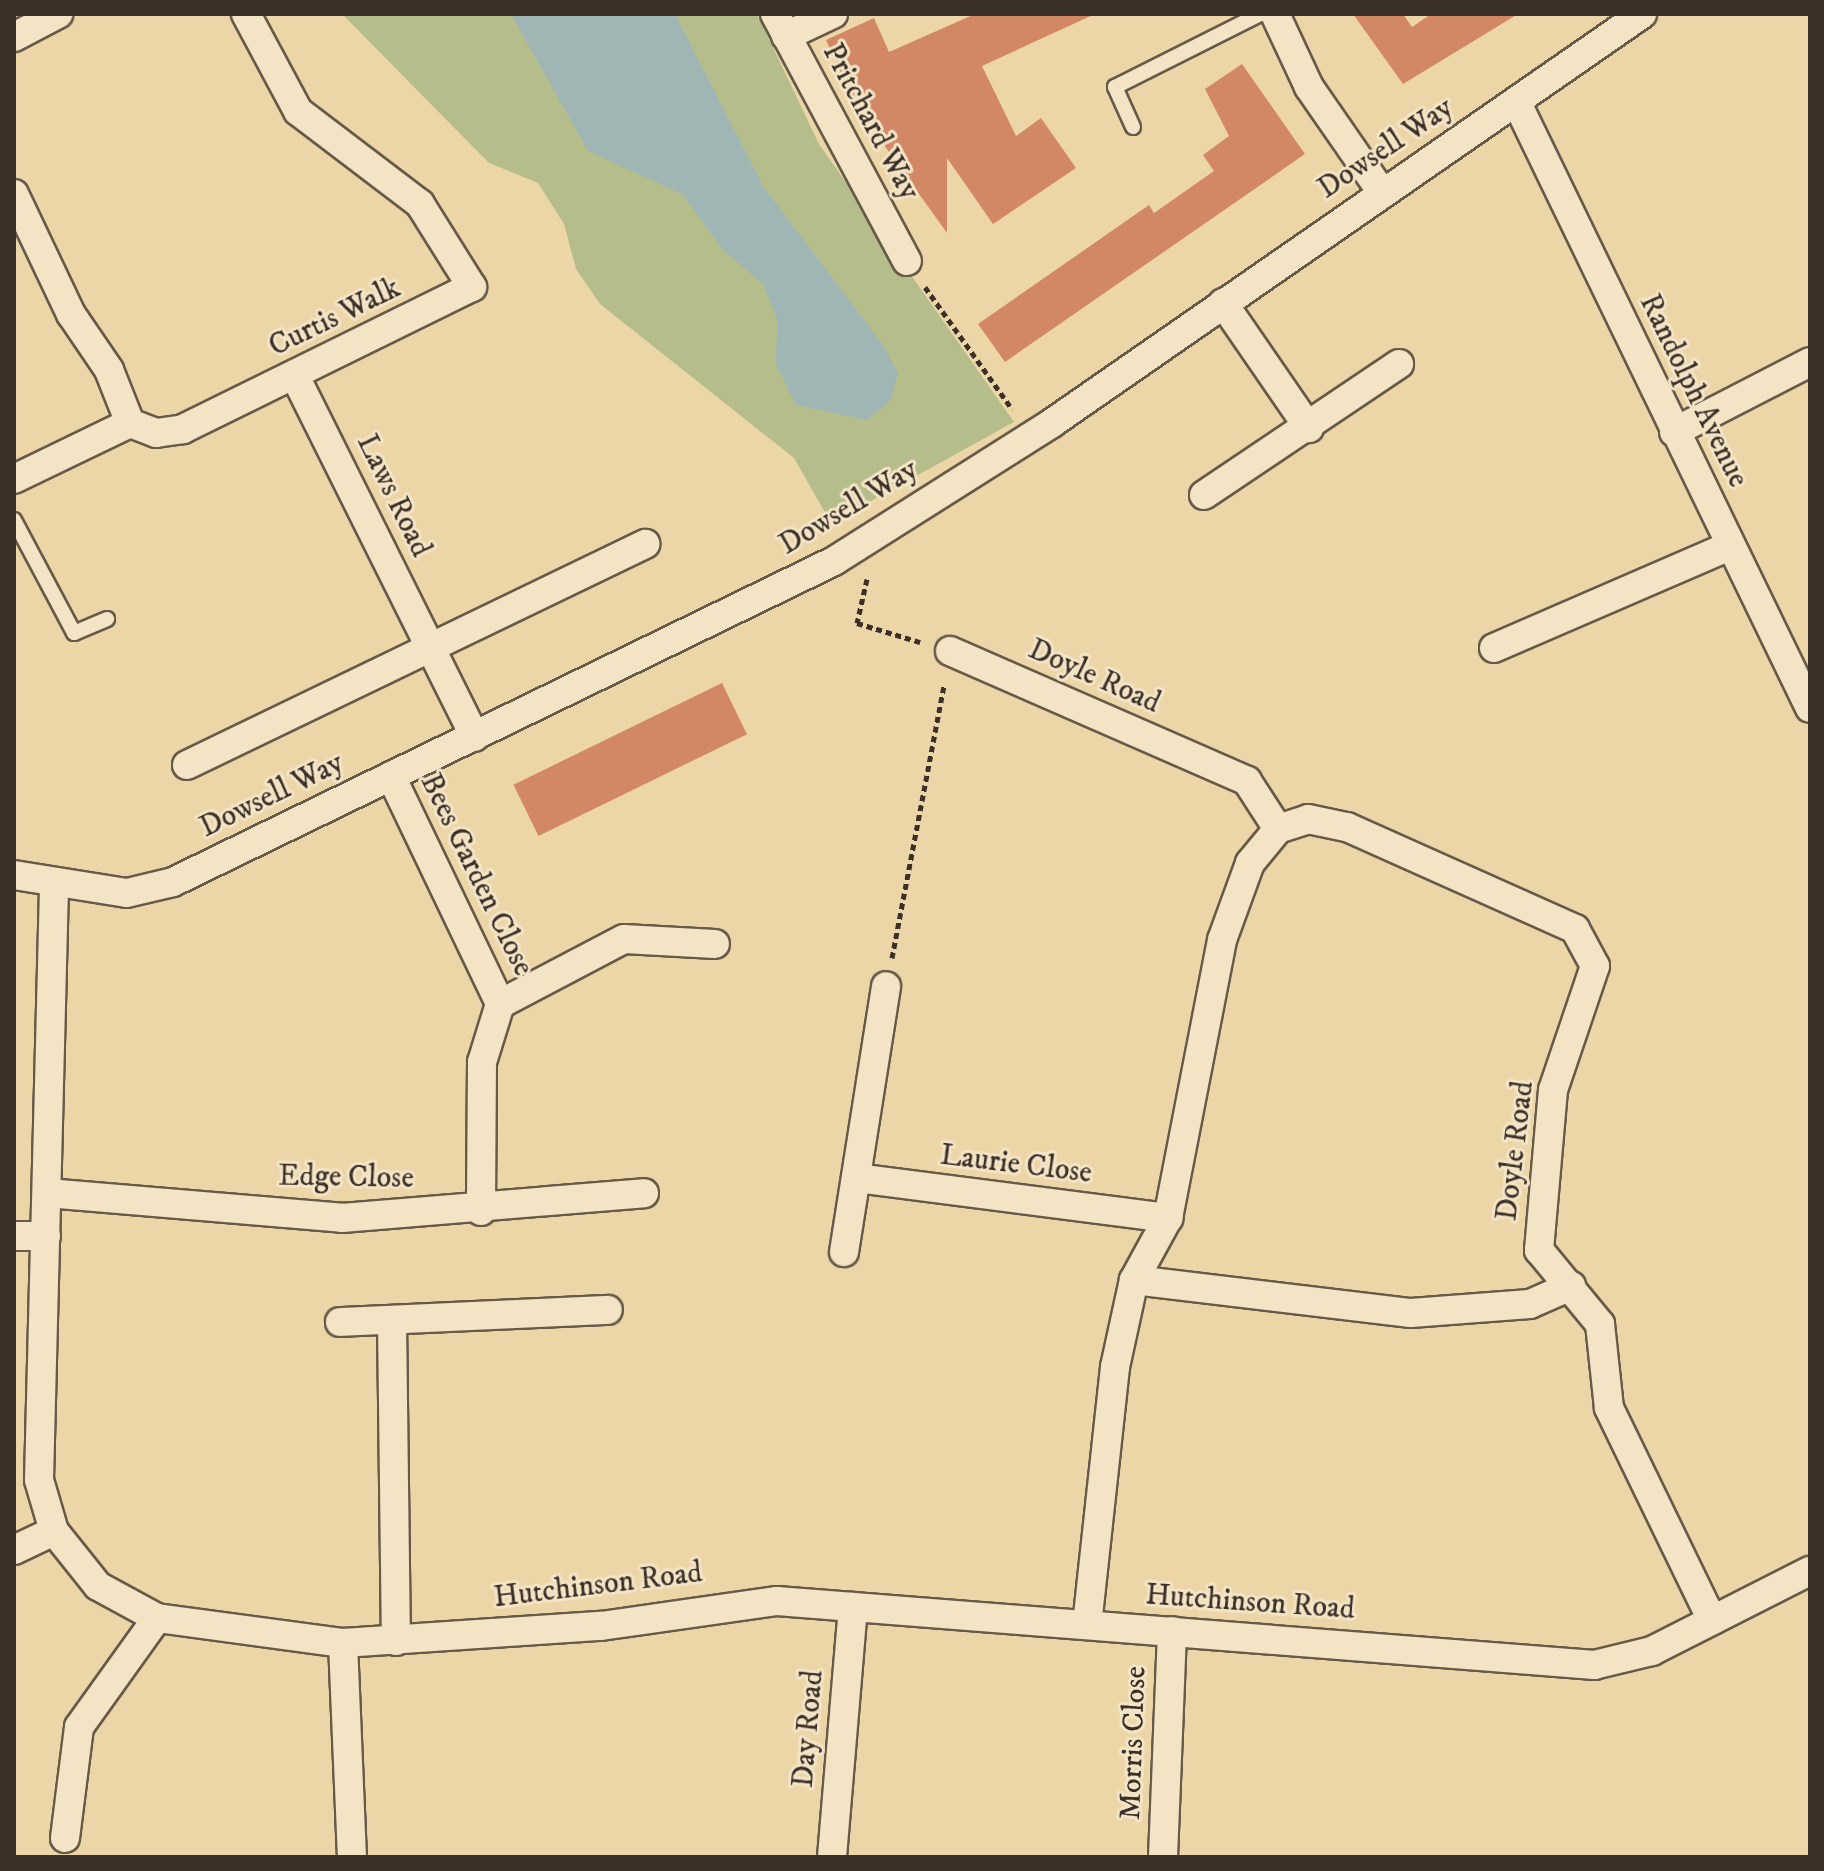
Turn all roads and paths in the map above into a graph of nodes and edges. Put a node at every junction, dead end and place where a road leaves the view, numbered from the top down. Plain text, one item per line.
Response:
1 (58, 14) edge
2 (246, 14) edge
3 (833, 14) edge
4 (1260, 14) edge
5 (1275, 14) edge
6 (1642, 14) edge
7 (780, 25) edge
8 (14, 37) edge
9 (1517, 103) junction
10 (1133, 127) dead end
11 (1381, 191) junction
12 (14, 194) edge
13 (907, 261) joint
14 (1223, 303) junction
15 (1810, 362) edge
16 (1399, 364) dead end
17 (295, 376) junction
18 (130, 423) junction
19 (1309, 428) junction
20 (1674, 432) junction
21 (1032, 436) junction
22 (14, 479) edge
23 (1204, 495) dead end
24 (14, 520) edge
25 (877, 534) junction
26 (645, 544) dead end
27 (1730, 546) junction
28 (107, 619) dead end
29 (430, 648) junction
30 (1494, 648) dead end
31 (950, 651) junction
32 (1810, 708) edge
33 (475, 737) junction
34 (187, 765) dead end
35 (391, 776) junction
36 (1278, 829) junction
37 (14, 875) edge
38 (54, 887) junction
39 (715, 944) dead end
40 (886, 986) joint
41 (500, 1004) junction
42 (856, 1178) junction
43 (47, 1193) junction
44 (644, 1193) dead end
45 (481, 1211) junction
46 (1168, 1218) junction
47 (14, 1236) edge
48 (46, 1236) junction
49 (844, 1252) dead end
50 (1134, 1280) junction
51 (1571, 1286) junction
52 (608, 1310) dead end
53 (392, 1320) junction
54 (340, 1322) dead end
55 (54, 1531) junction
56 (14, 1550) edge
57 (1810, 1571) edge
58 (853, 1607) junction
59 (157, 1618) junction
60 (1712, 1620) junction
61 (1087, 1625) junction
62 (1172, 1631) junction
63 (396, 1641) junction
64 (343, 1643) junction
65 (65, 1838) dead end
66 (352, 1857) edge
67 (832, 1857) edge
68 (1163, 1857) edge

1 - 8 street
2 - 17 street, Curtis Walk
3 - 7 street
4 - 10 lane
5 - 11 street
6 - 9 street, Dowsell Way
7 - 13 street, Pritchard Way
9 - 11 street, Dowsell Way
9 - 20 street, Randolph Avenue
11 - 14 street, Dowsell Way
12 - 18 street
13 - 21 path
14 - 19 street
14 - 21 street, Dowsell Way
15 - 20 street
16 - 19 street
17 - 18 street, Curtis Walk
17 - 29 street, Laws Road
18 - 22 street
19 - 23 street
20 - 27 street, Randolph Avenue
21 - 25 street, Dowsell Way
24 - 28 lane
25 - 31 path
25 - 33 street, Dowsell Way
26 - 29 street
27 - 30 street
27 - 32 street, Randolph Avenue
29 - 33 street, Laws Road
29 - 34 street
31 - 36 street, Doyle Road
31 - 40 path
33 - 35 street, Dowsell Way
35 - 38 street, Dowsell Way
35 - 41 street, Bees Garden Close
36 - 46 street
36 - 51 street, Doyle Road
37 - 38 street, Dowsell Way
38 - 43 street, Hutchinson Road
39 - 41 street, Bees Garden Close
40 - 42 street
41 - 45 street, Bees Garden Close
42 - 46 street, Laurie Close
42 - 49 street
43 - 45 street, Edge Close
43 - 48 street, Hutchinson Road
44 - 45 street, Edge Close
46 - 50 street
47 - 48 street
48 - 55 street, Hutchinson Road
50 - 51 street
50 - 61 street
51 - 60 street, Doyle Road
52 - 53 street
53 - 54 street
53 - 63 street
55 - 56 street
55 - 59 street, Hutchinson Road
57 - 60 street, Hutchinson Road
58 - 61 street, Hutchinson Road
58 - 63 street, Hutchinson Road
58 - 67 street, Day Road
59 - 64 street, Hutchinson Road
59 - 65 street
60 - 62 street, Hutchinson Road
61 - 62 street, Hutchinson Road
62 - 68 street, Morris Close
63 - 64 street, Hutchinson Road
64 - 66 street

